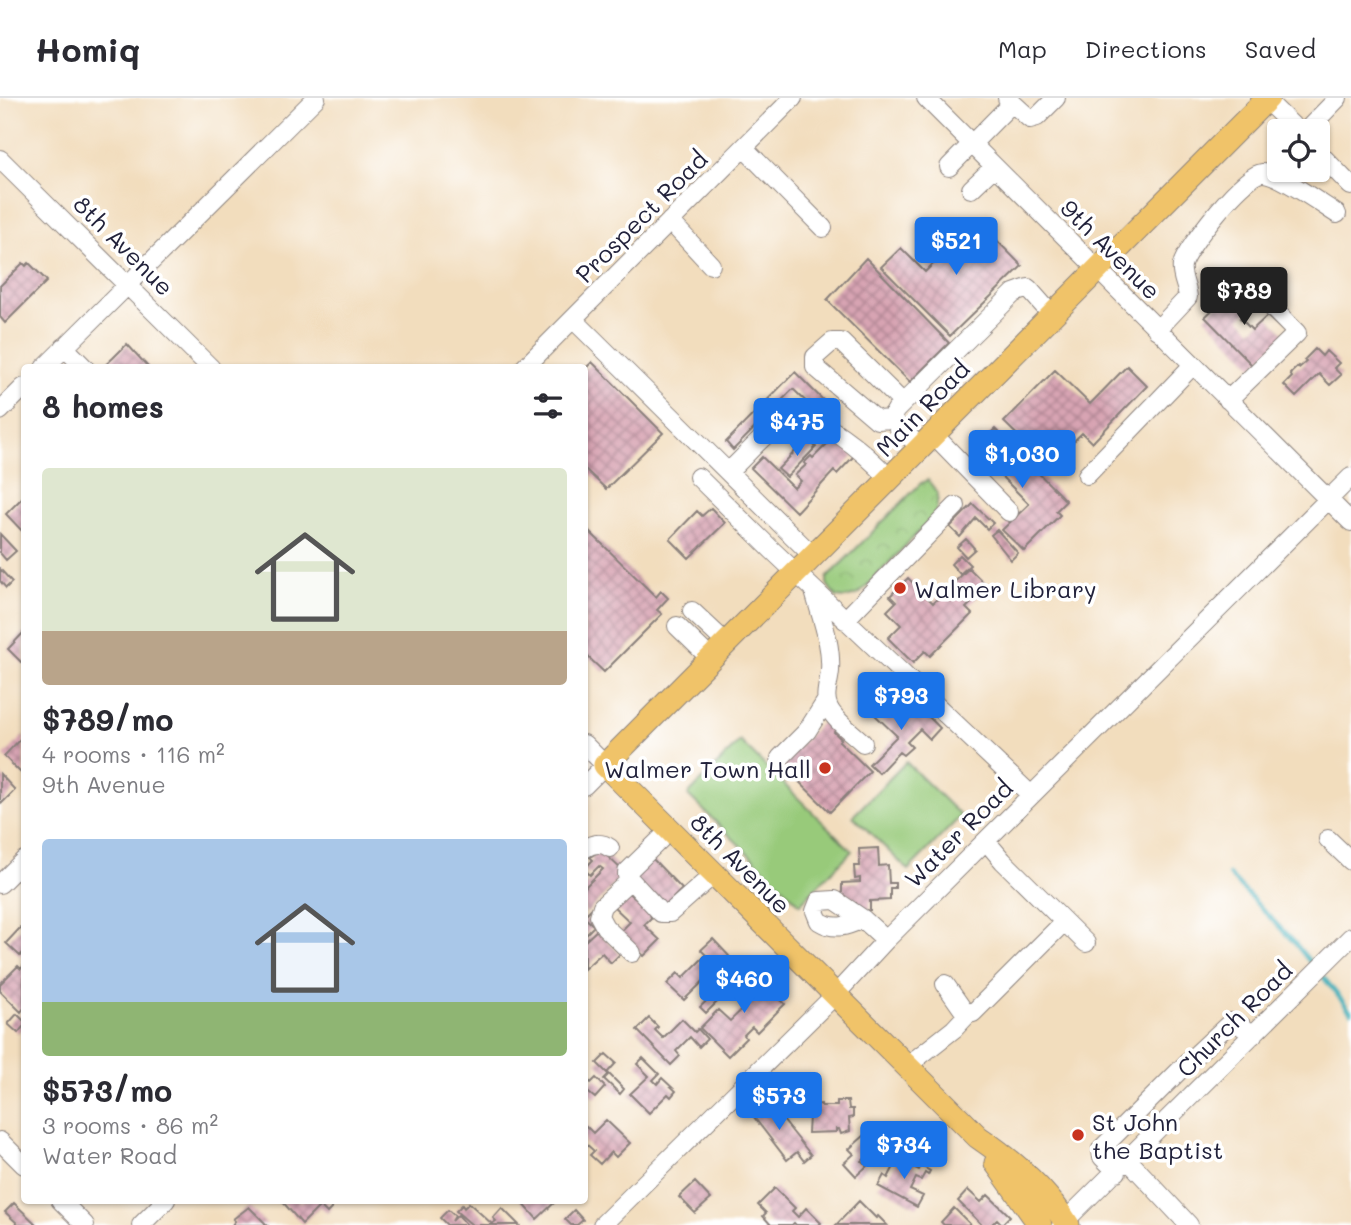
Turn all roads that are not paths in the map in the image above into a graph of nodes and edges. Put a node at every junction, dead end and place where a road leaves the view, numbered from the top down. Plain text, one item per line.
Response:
1 (316, 98) edge
2 (793, 98) edge
3 (926, 98) edge
4 (1056, 98) edge
5 (1267, 99) edge
6 (1010, 101) edge
7 (1326, 102) edge
8 (1286, 119) edge
9 (1314, 119) edge
10 (971, 143) junction
11 (744, 148) junction
12 (0, 159) edge
13 (1330, 164) edge
14 (948, 167) dead end
15 (994, 167) junction
16 (1351, 186) edge
17 (971, 189) dead end
18 (1338, 214) dead end
19 (670, 221) junction
20 (823, 228) dead end
21 (712, 265) dead end
22 (1097, 269) junction
23 (127, 284) junction
24 (1262, 297) dead end
25 (1051, 314) junction
26 (573, 318) junction
27 (1157, 330) junction
28 (64, 347) junction
29 (48, 364) edge
30 (81, 364) edge
31 (207, 364) edge
32 (528, 364) edge
33 (1193, 365) junction
34 (21, 390) edge
35 (1228, 400) junction
36 (903, 403) junction
37 (0, 411) edge
38 (891, 419) junction
39 (926, 440) junction
40 (729, 471) junction
41 (1087, 475) dead end
42 (698, 477) dead end
43 (1351, 477) edge
44 (890, 478) junction
45 (1328, 499) junction
46 (956, 506) dead end
47 (1009, 512) dead end
48 (1351, 522) edge
49 (812, 555) junction
50 (795, 572) junction
51 (813, 588) junction
52 (692, 611) dead end
53 (845, 620) junction
54 (677, 626) dead end
55 (718, 650) junction
56 (827, 701) junction
57 (863, 743) dead end
58 (588, 748) edge
59 (780, 758) dead end
60 (605, 765) junction
61 (588, 782) edge
62 (1031, 795) junction
63 (670, 830) junction
64 (1328, 839) dead end
65 (986, 841) junction
66 (588, 848) edge
67 (610, 848) dead end
68 (1351, 861) edge
69 (21, 863) edge
70 (714, 874) junction
71 (629, 881) junction
72 (0, 884) edge
73 (863, 919) dead end
74 (1064, 922) junction
75 (1351, 937) edge
76 (886, 940) junction
77 (1086, 943) dead end
78 (632, 953) dead end
79 (946, 984) dead end
80 (835, 995) junction
81 (968, 1014) junction
82 (1253, 1035) junction
83 (907, 1066) junction
84 (978, 1138) junction
85 (0, 1141) edge
86 (21, 1162) edge
87 (1122, 1166) junction
88 (64, 1204) edge
89 (162, 1204) edge
90 (1065, 1224) edge
91 (85, 1225) edge
92 (141, 1225) edge
93 (602, 1225) edge
94 (1040, 1225) edge
95 (1189, 1225) edge

1 - 23 street
2 - 11 street, Prospect Road
3 - 10 street, 9th Avenue
4 - 6 street
5 - 8 street
5 - 22 main road, Main Road
6 - 10 street
7 - 9 street
10 - 14 street
10 - 15 street, 9th Avenue
11 - 19 street, Prospect Road
11 - 20 street
12 - 23 street, 8th Avenue
13 - 16 street
15 - 17 street
15 - 22 street, 9th Avenue
18 - 27 street
19 - 21 street
19 - 26 street, Prospect Road
22 - 25 main road, Main Road
22 - 27 street, 9th Avenue
23 - 28 street
23 - 31 street, 8th Avenue
24 - 35 street
25 - 36 street
25 - 39 main road, Main Road
26 - 32 street, Prospect Road
26 - 40 street
27 - 33 street, 9th Avenue
28 - 29 street
28 - 30 street
33 - 35 street, 9th Avenue
33 - 41 street
34 - 37 street
35 - 45 street, 9th Avenue
36 - 38 street
36 - 38 street
38 - 39 street
39 - 44 main road, Main Road
39 - 47 street
40 - 44 street
40 - 49 street
42 - 50 street
43 - 45 street, Water Road
44 - 49 main road, Main Road
45 - 48 street, 9th Avenue
45 - 62 street, Water Road
46 - 53 street
49 - 50 main road, Main Road
50 - 51 street
50 - 55 main road, Main Road
51 - 53 street
51 - 56 street
52 - 55 street
53 - 62 street
54 - 55 street
55 - 60 main road, Main Road
56 - 57 street
56 - 59 street
58 - 60 street, 8th Avenue
60 - 61 street, Main Road
60 - 63 main road, 8th Avenue
62 - 65 street, Water Road
63 - 70 main road, 8th Avenue
63 - 71 street
64 - 68 street
65 - 74 street
65 - 76 street, Water Road
66 - 67 street
69 - 72 street
70 - 71 street
70 - 80 main road, 8th Avenue
71 - 78 street
73 - 76 street
74 - 77 street
74 - 81 street
75 - 82 street, Church Road
76 - 80 street, Water Road
79 - 81 street
80 - 83 main road, 8th Avenue
80 - 93 street, Water Road
81 - 83 street
82 - 87 street, Church Road
82 - 87 street
83 - 84 main road, 8th Avenue
84 - 90 main road, 8th Avenue
84 - 94 main road, 8th Avenue
85 - 86 street
87 - 90 street, Church Road
87 - 95 street
88 - 91 street
89 - 92 street

